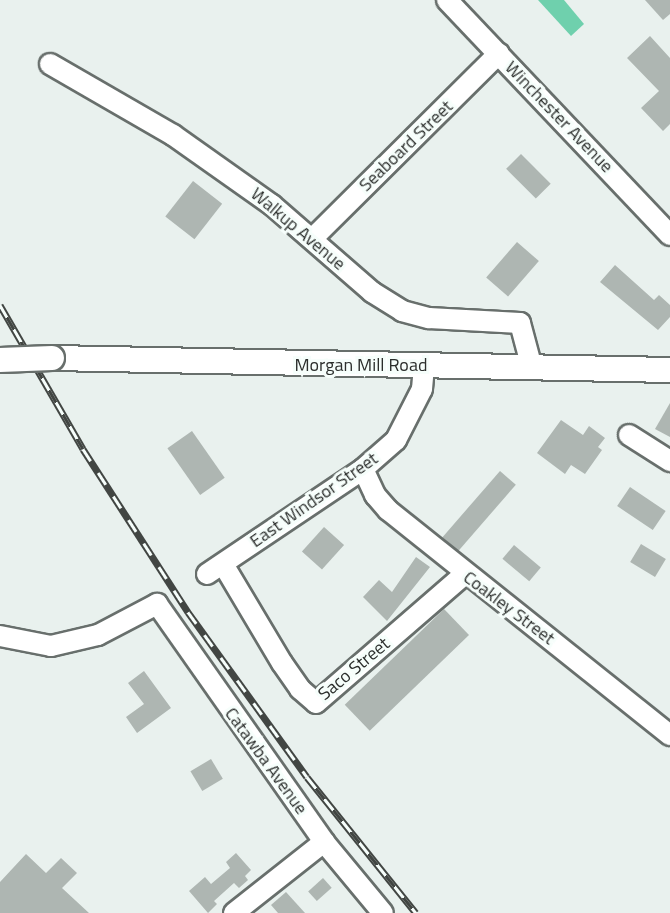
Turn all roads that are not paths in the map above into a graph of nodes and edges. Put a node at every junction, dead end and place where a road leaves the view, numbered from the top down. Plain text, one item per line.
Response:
1 (447, 0) edge
2 (499, 54) junction
3 (50, 64) dead end
4 (670, 235) edge
5 (313, 238) junction
6 (0, 360) edge
7 (424, 365) junction
8 (531, 368) junction
9 (670, 370) edge
10 (629, 435) dead end
11 (670, 461) edge
12 (363, 469) junction
13 (215, 569) joint
14 (464, 575) junction
15 (0, 636) edge
16 (670, 735) edge
17 (324, 842) junction
18 (234, 913) edge
19 (383, 913) edge

1 - 2 street, Winchester Avenue
2 - 4 street, Winchester Avenue
2 - 5 street, Seaboard Street
3 - 5 street, Walkup Avenue
5 - 8 street, Walkup Avenue
6 - 7 main road, Morgan Mill Road, bridge
7 - 8 main road, Morgan Mill Road
7 - 12 street, East Windsor Street
8 - 9 main road, Morgan Mill Road
10 - 11 street
12 - 13 street, East Windsor Street
12 - 14 street, Coakley Street
13 - 14 street, Saco Street
14 - 16 street, Coakley Street
15 - 17 street, Catawba Avenue
17 - 18 street
17 - 19 street, Catawba Avenue

